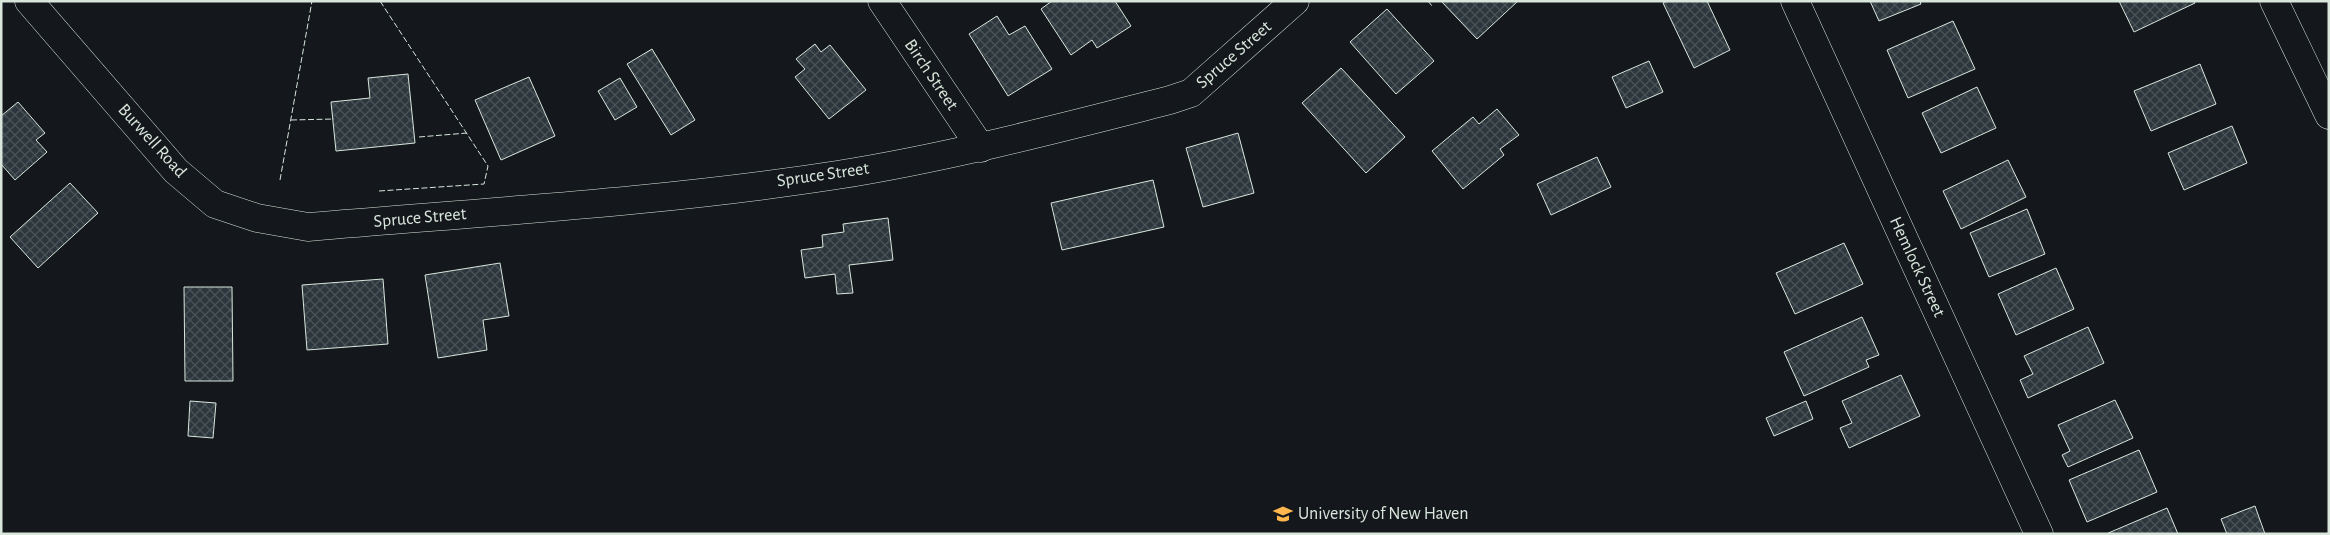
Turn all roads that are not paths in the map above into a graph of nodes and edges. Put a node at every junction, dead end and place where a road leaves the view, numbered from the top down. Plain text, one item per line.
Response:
1 (29, 1) edge
2 (882, 1) edge
3 (1295, 1) edge
4 (1795, 1) edge
5 (2274, 1) edge
6 (2329, 115) edge
7 (981, 148) junction
8 (308, 227) joint
9 (2039, 534) edge

1 - 8 street, Burwell Road
2 - 7 street, Birch Street
3 - 7 street, Spruce Street
4 - 9 street, Hemlock Street
5 - 6 street
7 - 8 street, Spruce Street

